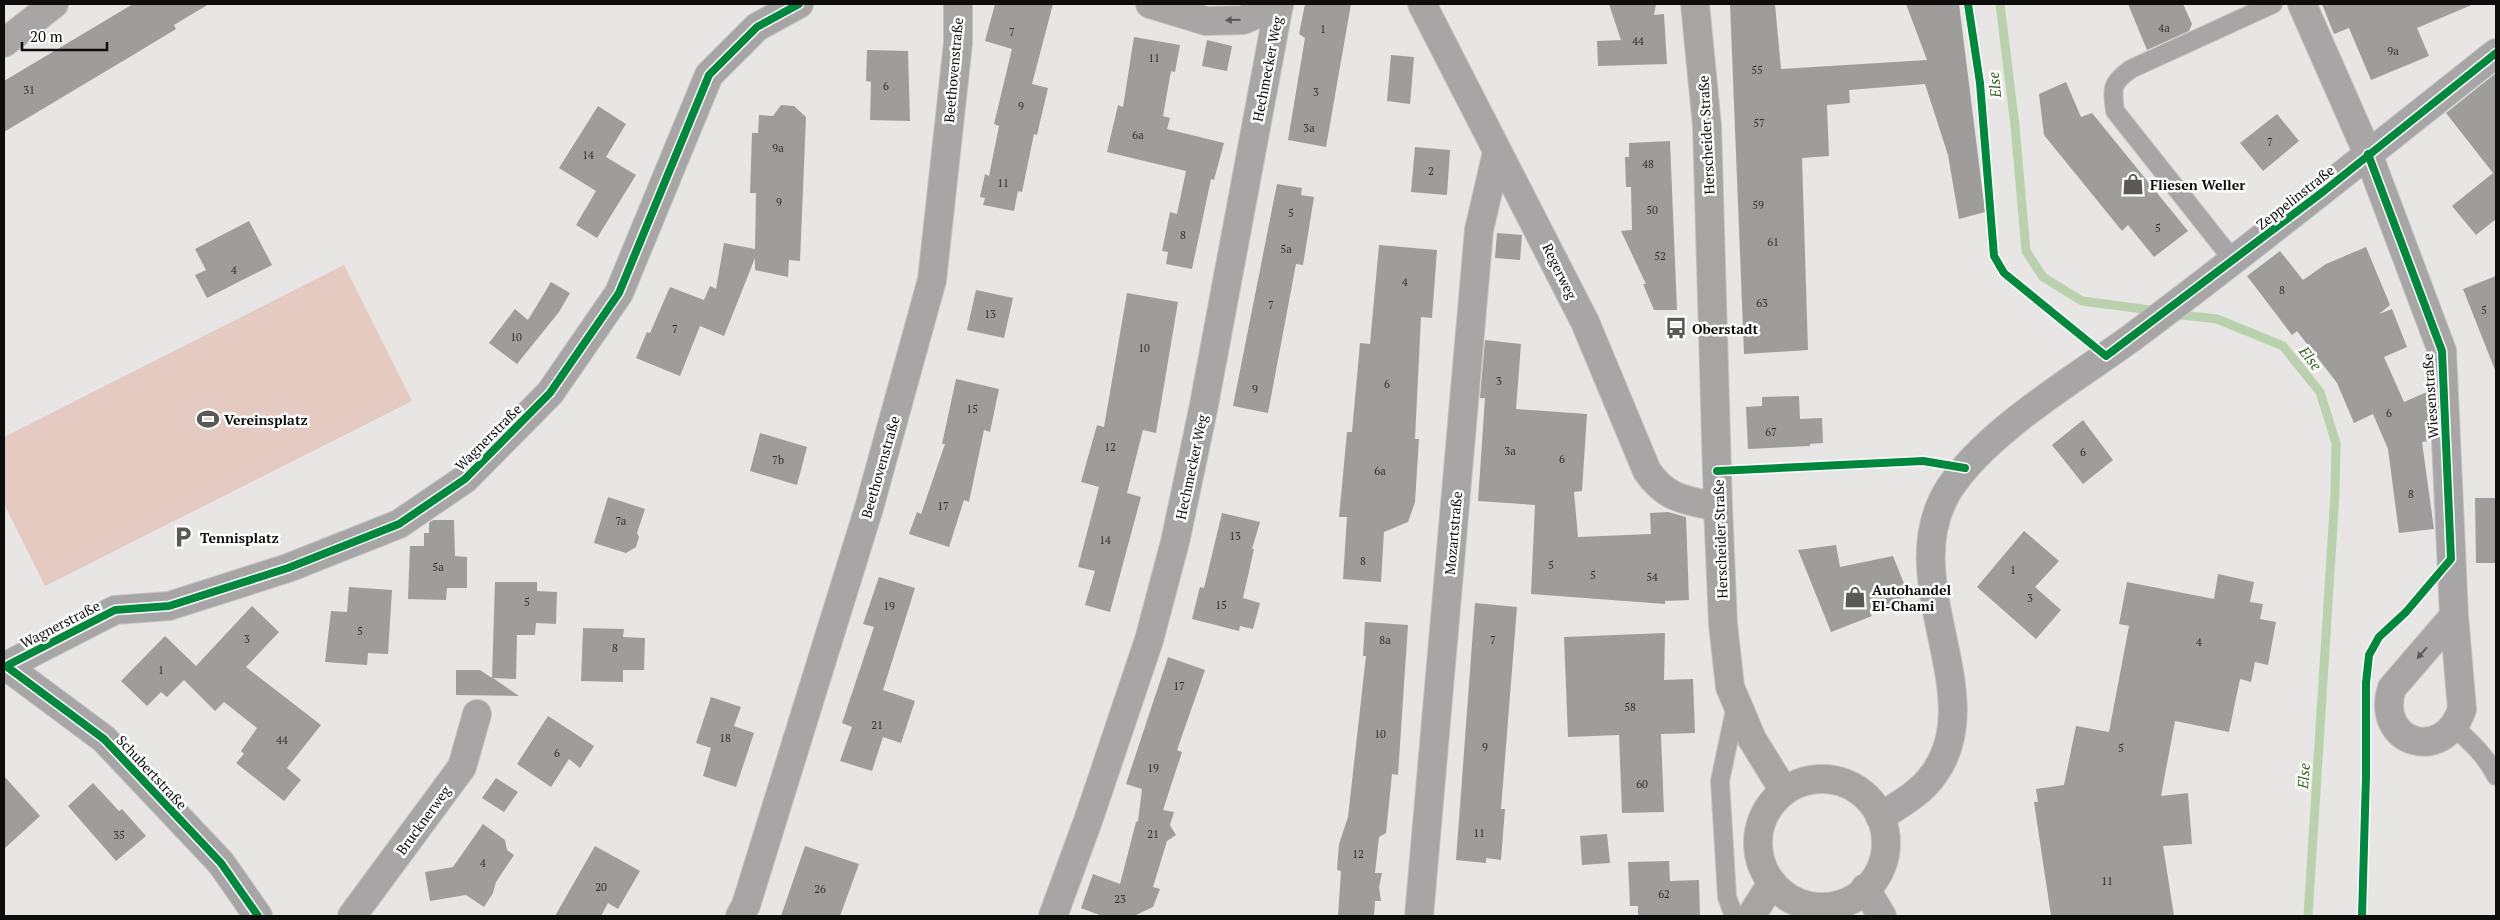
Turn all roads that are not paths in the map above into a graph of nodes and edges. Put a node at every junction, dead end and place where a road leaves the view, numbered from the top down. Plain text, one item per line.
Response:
1 (54, 4) edge
2 (799, 4) edge
3 (958, 4) edge
4 (1150, 4) edge
5 (1279, 4) edge
6 (1422, 4) edge
7 (1695, 4) edge
8 (2273, 4) edge
9 (2302, 4) edge
10 (4, 43) edge
11 (2496, 53) edge
12 (1498, 152) junction
13 (2368, 154) junction
14 (2233, 260) junction
15 (1718, 507) junction
16 (2454, 616) junction
17 (6, 666) joint
18 (1736, 705) junction
19 (477, 714) dead end
20 (2454, 727) junction
21 (2496, 776) edge
22 (1784, 791) junction
23 (1880, 817) junction
24 (1772, 883) junction
25 (1865, 888) junction
26 (258, 916) edge
27 (352, 916) edge
28 (740, 916) edge
29 (1053, 916) edge
30 (1420, 916) edge
31 (1734, 916) edge
32 (1752, 916) edge
33 (1882, 916) edge

1 - 10 street
2 - 17 street, Wagnerstraße
3 - 28 street, Beethovenstraße
5 -> 4 street
5 - 29 street, Hechmecker Weg
6 - 12 street, Regerweg
7 - 15 main road, Herscheider Straße
8 - 14 lane
9 - 13 street, Wiesenstraße
11 - 13 street, Zeppelinstraße
12 - 15 street, Regerweg
12 - 30 street, Mozartstraße
13 - 14 street, Zeppelinstraße
13 - 16 street, Wiesenstraße
14 - 23 street, Zeppelinstraße
15 - 18 main road, Herscheider Straße
16 - 20 street, Wiesenstraße
16 -> 20 street
17 - 26 street, Schubertstraße
18 - 22 main road, Herscheider Straße
18 - 31 lane
19 - 27 street, Brucknerweg
20 - 21 lane
22 - 23 main road
22 - 24 main road
23 - 25 main road
24 - 25 main road
24 - 32 main road
25 - 33 street

